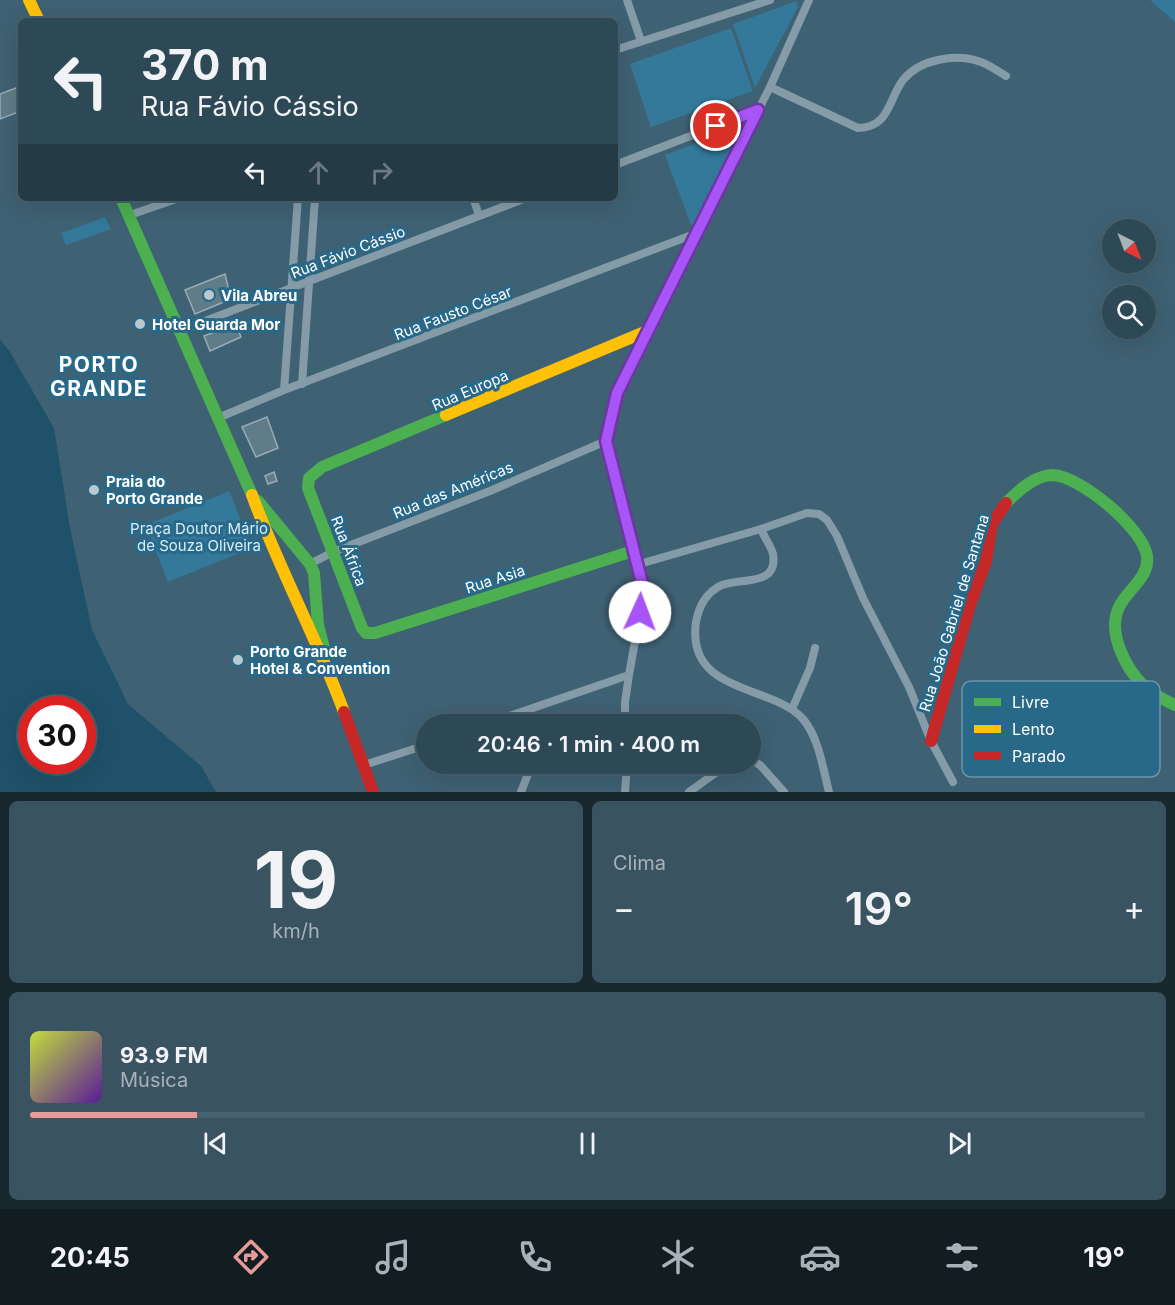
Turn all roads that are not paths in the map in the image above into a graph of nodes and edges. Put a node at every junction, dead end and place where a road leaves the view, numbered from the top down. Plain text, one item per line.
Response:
1 (29, 0) edge
2 (627, 0) edge
3 (770, 0) edge
4 (809, 0) edge
5 (38, 18) edge
6 (641, 41) junction
7 (618, 49) edge
8 (1006, 76) dead end
9 (770, 87) junction
10 (758, 110) junction
11 (618, 164) edge
12 (123, 201) edge
13 (170, 201) edge
14 (298, 201) edge
15 (315, 201) edge
16 (474, 201) edge
17 (518, 201) edge
18 (130, 215) junction
19 (479, 215) junction
20 (697, 233) junction
21 (308, 281) junction
22 (292, 287) junction
23 (179, 331) junction
24 (647, 331) junction
25 (302, 384) junction
26 (284, 390) junction
27 (218, 418) junction
28 (606, 441) junction
29 (307, 480) joint
30 (251, 493) junction
31 (761, 529) junction
32 (633, 551) junction
33 (333, 552) junction
34 (310, 564) junction
35 (636, 565) junction
36 (283, 569) junction
37 (289, 583) junction
38 (366, 633) joint
39 (815, 648) dead end
40 (629, 675) junction
41 (332, 681) junction
42 (1139, 681) edge
43 (1160, 697) edge
44 (1175, 705) edge
45 (792, 710) junction
46 (515, 714) edge
47 (626, 714) edge
48 (932, 741) junction
49 (416, 748) edge
50 (364, 765) junction
51 (761, 766) edge
52 (528, 774) edge
53 (626, 774) edge
54 (714, 774) edge
55 (953, 782) dead end
56 (373, 792) edge
57 (521, 792) edge
58 (625, 792) edge
59 (689, 792) edge
60 (784, 792) edge
61 (829, 792) edge

1 - 5 street
2 - 6 street
3 - 6 street
4 - 9 street
6 - 7 street
8 - 9 street
9 - 10 street
10 - 11 street
10 - 20 street
12 - 18 street
13 - 18 street
14 - 22 street
15 - 21 street
16 - 19 street
17 - 19 street, Rua Fávio Cássio
18 - 23 street
19 - 21 street, Rua Fávio Cássio
20 - 24 street
20 - 25 street, Rua Fausto César
21 - 22 street, Rua Fávio Cássio
21 - 25 street
22 - 23 street, Rua Fávio Cássio
22 - 26 street
23 - 27 street
24 - 28 street
24 - 29 street, Rua Europa
25 - 26 street, Rua Fausto César
26 - 27 street, Rua Fausto César
27 - 30 street
28 - 32 street
28 - 33 street, Rua das Américas
29 - 33 street, Rua África
30 - 34 street
30 - 36 street
31 - 35 street
31 - 45 street
31 - 48 street
32 - 35 street
32 - 38 street, Rua Asia
33 - 34 street, Rua das Américas
33 - 38 street, Rua África
34 - 36 street
34 - 37 street
34 - 41 street
35 - 40 street
36 - 37 street
37 - 41 street
39 - 45 street
40 - 46 street
40 - 47 street
41 - 50 street
42 - 48 street, Rua João Gabriel de Santana
43 - 44 street, Rua João Gabriel de Santana
45 - 61 street
48 - 55 street
49 - 50 street
50 - 56 street
51 - 60 street
52 - 57 street
53 - 58 street
54 - 59 street

